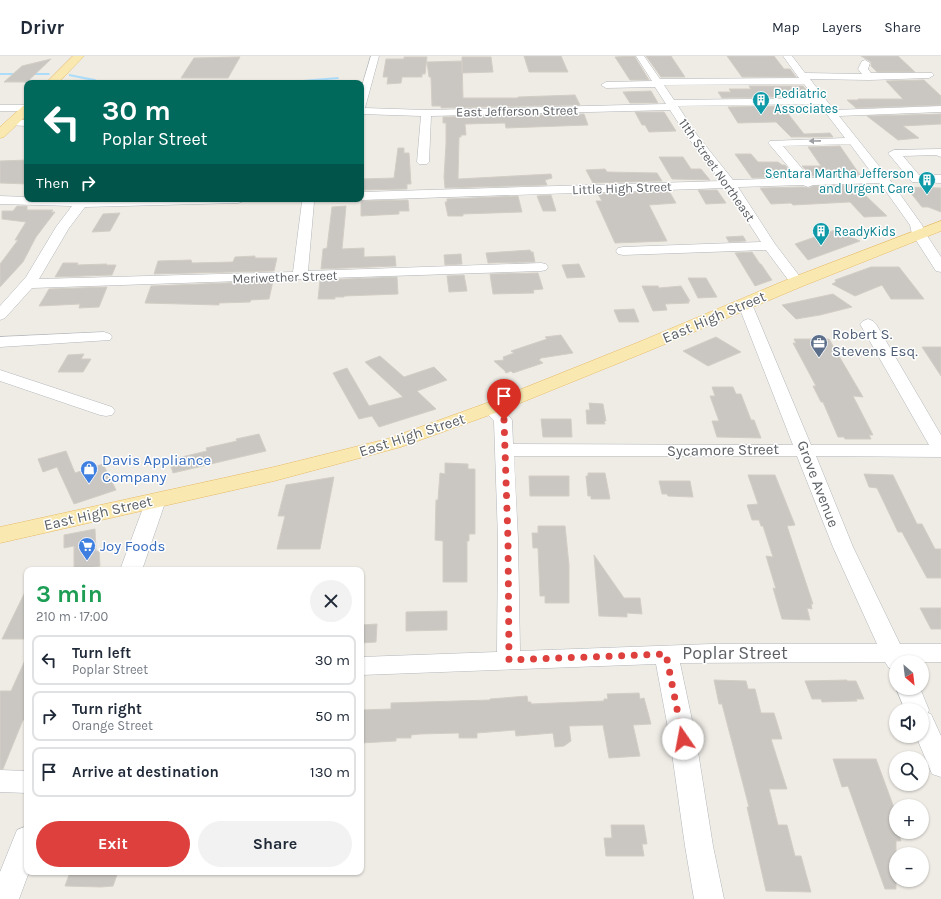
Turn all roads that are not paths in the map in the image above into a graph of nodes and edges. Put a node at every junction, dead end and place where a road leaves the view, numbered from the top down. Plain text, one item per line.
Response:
1 (79, 56) edge
2 (375, 56) edge
3 (640, 56) edge
4 (787, 56) edge
5 (854, 56) edge
6 (869, 65) edge
7 (828, 70) dead end
8 (929, 74) dead end
9 (804, 79) junction
10 (55, 80) edge
11 (657, 83) junction
12 (606, 85) dead end
13 (364, 95) edge
14 (821, 101) junction
15 (671, 105) junction
16 (0, 108) edge
17 (24, 109) edge
18 (941, 109) edge
19 (364, 111) edge
20 (24, 112) edge
21 (426, 113) junction
22 (833, 114) junction
23 (11, 123) junction
24 (24, 123) edge
25 (0, 134) edge
26 (852, 141) junction
27 (919, 152) junction
28 (941, 154) edge
29 (423, 162) dead end
30 (874, 167) junction
31 (894, 167) dead end
32 (941, 176) edge
33 (883, 180) junction
34 (941, 180) edge
35 (808, 183) junction
36 (730, 185) junction
37 (364, 196) edge
38 (0, 200) edge
39 (24, 201) edge
40 (55, 202) edge
41 (121, 202) edge
42 (308, 202) edge
43 (82, 203) junction
44 (941, 226) edge
45 (919, 234) junction
46 (770, 246) junction
47 (623, 251) dead end
48 (541, 267) dead end
49 (941, 268) edge
50 (300, 276) junction
51 (797, 282) junction
52 (29, 284) junction
53 (745, 304) junction
54 (0, 316) edge
55 (868, 324) dead end
56 (104, 337) dead end
57 (0, 342) edge
58 (0, 375) edge
59 (491, 408) junction
60 (106, 411) dead end
61 (805, 449) junction
62 (505, 450) junction
63 (941, 451) edge
64 (156, 500) junction
65 (0, 535) edge
66 (132, 567) edge
67 (941, 653) edge
68 (666, 654) junction
69 (894, 655) edge
70 (923, 655) edge
71 (889, 658) edge
72 (509, 660) junction
73 (364, 666) edge
74 (929, 738) edge
75 (941, 766) edge
76 (0, 781) edge
77 (24, 782) edge
78 (24, 847) edge
79 (4, 899) edge
80 (709, 899) edge

1 - 10 main road
2 - 13 street
3 - 11 street, 11th Street Northeast
4 - 9 street
5 - 6 street
6 - 7 street
6 - 8 street
6 - 9 street
9 - 11 street
9 - 14 street
11 - 12 street
11 - 15 street, 11th Street Northeast
14 - 15 street, East Jefferson Street
14 - 22 street
15 - 21 street, East Jefferson Street
15 - 36 street, 11th Street Northeast
16 - 17 street
18 - 22 street
19 - 21 street, East Jefferson Street
20 - 23 main road
21 - 29 street
22 - 26 street
23 - 24 street
23 - 25 main road
26 - 30 street
26 -> 35 street
27 - 28 street
27 - 32 street
27 - 34 street
30 - 31 street
30 - 33 street
33 - 35 street, Little High Street
33 - 45 street
35 - 36 street, Little High Street
36 - 37 street, Little High Street
36 - 46 street, 11th Street Northeast
38 - 39 street
40 - 43 street
41 - 43 street
42 - 50 street
43 - 52 street
44 - 45 main road, East High Street
45 - 49 street
45 - 51 main road, East High Street
46 - 47 street
46 - 51 street, 11th Street Northeast
48 - 50 street, Meriwether Street
50 - 52 street, Meriwether Street
51 - 53 main road, East High Street
52 - 54 street
53 - 59 main road, East High Street
53 - 61 street, Grove Avenue
55 - 63 street
56 - 57 street
58 - 60 street
59 - 62 street
59 - 64 main road, East High Street
61 - 62 street, Sycamore Street
61 - 63 street, Sycamore Street
61 - 69 street, Grove Avenue
62 - 72 street
64 - 65 main road, East High Street
64 - 66 street
67 - 70 street, Poplar Street
68 - 71 street, Poplar Street
68 - 72 street, Poplar Street
68 - 80 street
72 - 73 street, Poplar Street
74 - 75 street
76 - 77 street
78 - 79 street

